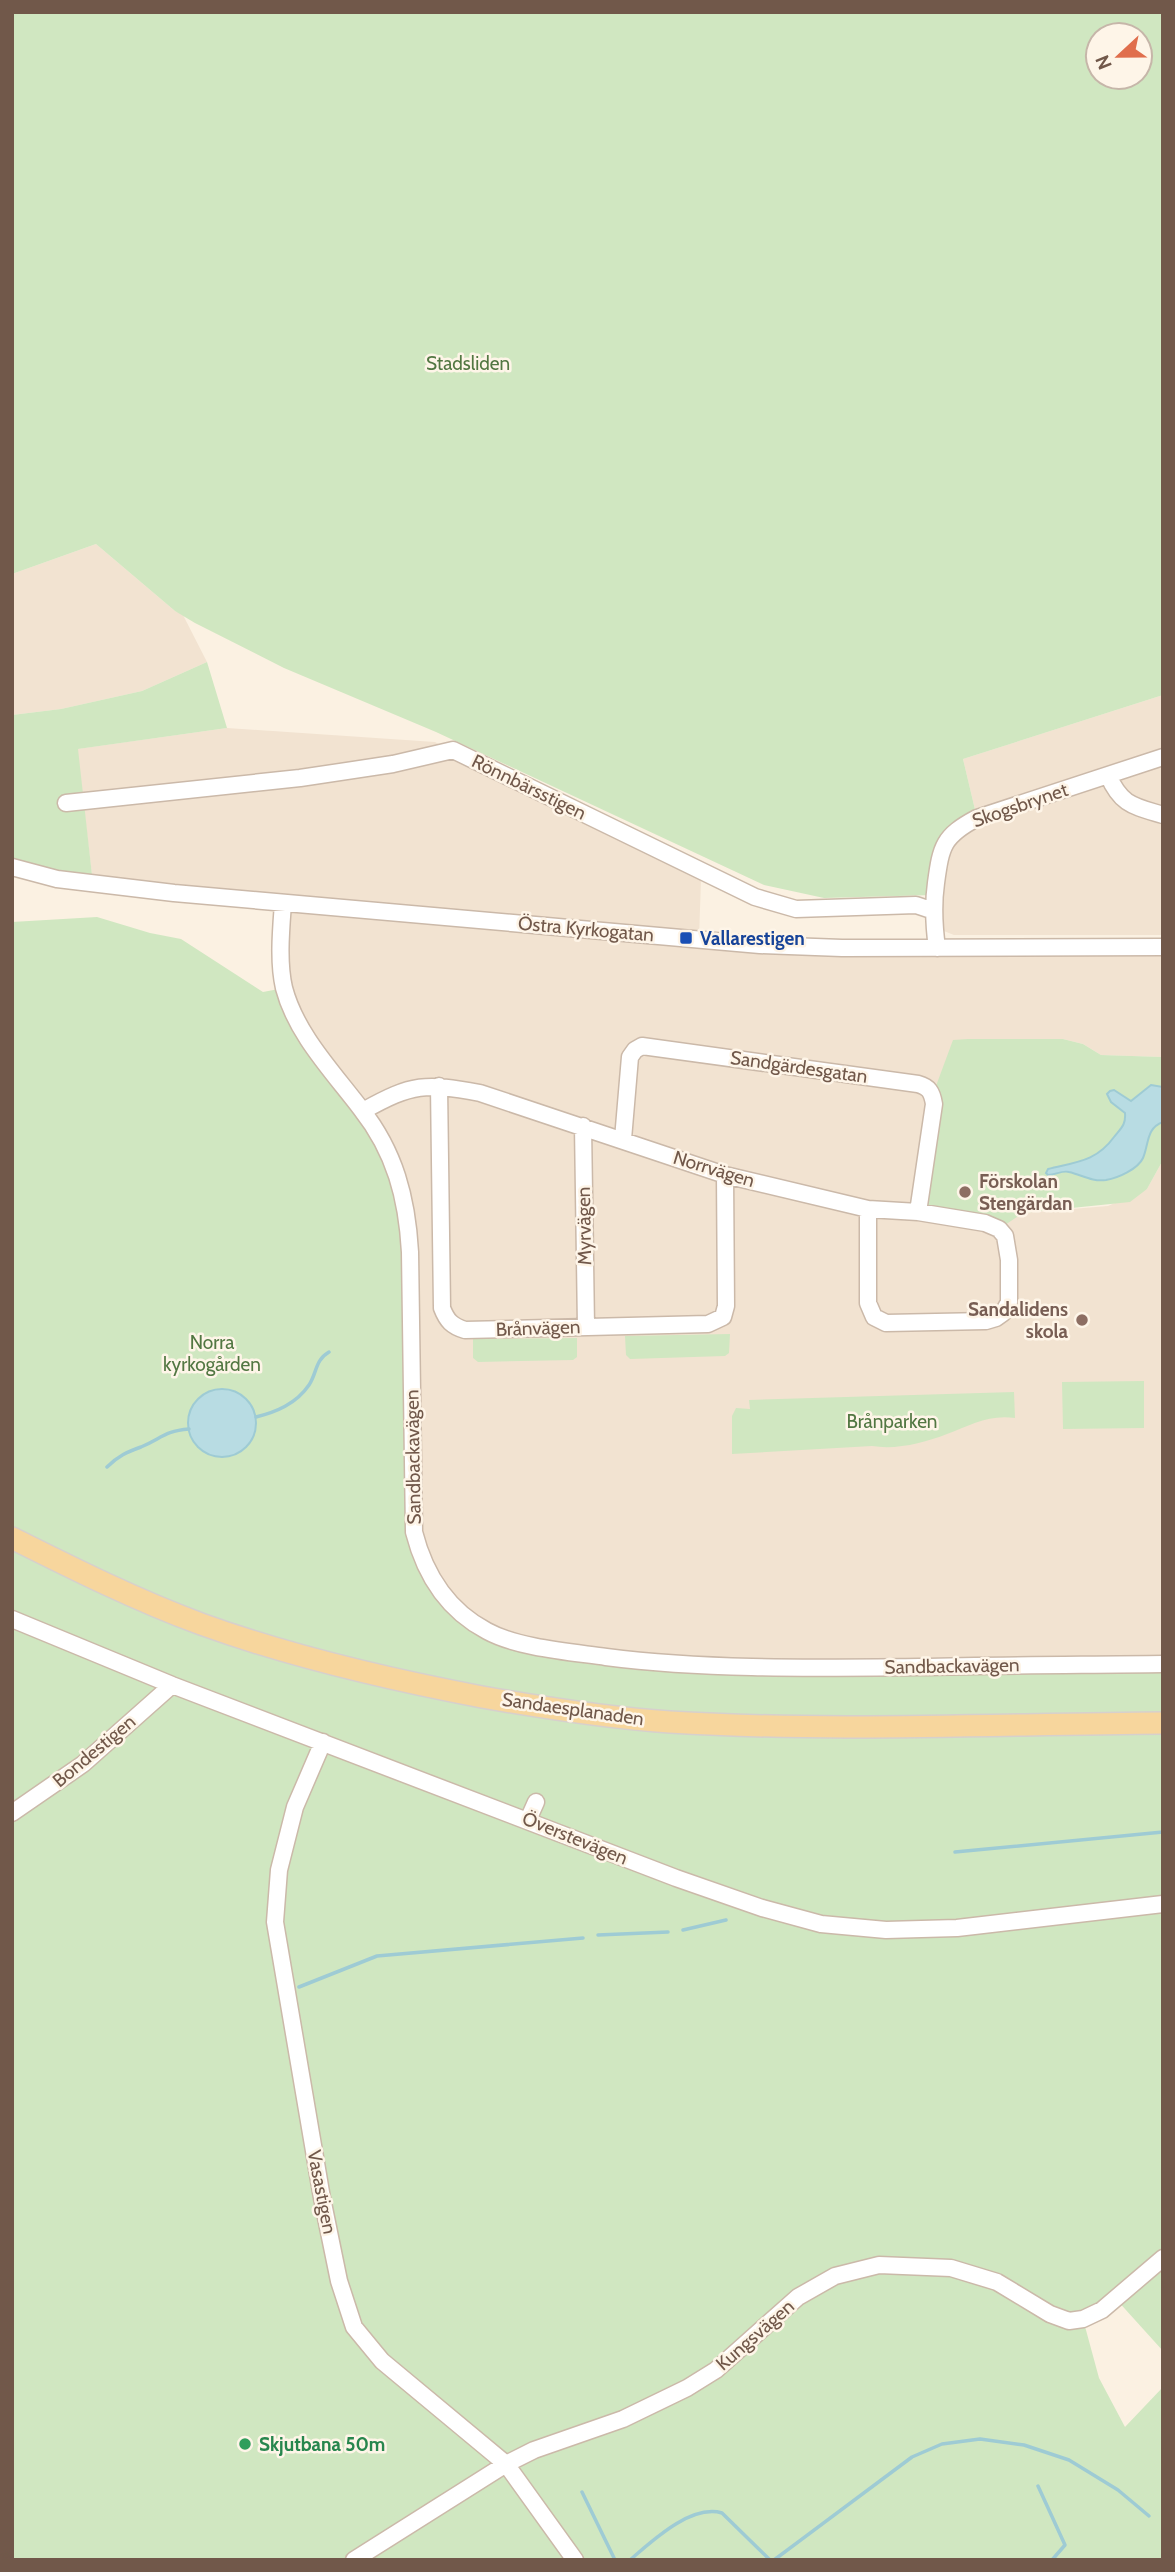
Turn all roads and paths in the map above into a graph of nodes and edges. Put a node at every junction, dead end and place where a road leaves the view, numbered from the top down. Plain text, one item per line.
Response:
1 (1163, 757) edge
2 (1108, 775) junction
3 (66, 803) dead end
4 (1163, 815) edge
5 (12, 867) edge
6 (283, 903) junction
7 (934, 911) junction
8 (1163, 947) edge
9 (937, 948) junction
10 (439, 1086) junction
11 (363, 1111) junction
12 (583, 1126) junction
13 (623, 1139) junction
14 (725, 1175) junction
15 (868, 1209) junction
16 (918, 1212) junction
17 (586, 1326) junction
18 (12, 1538) edge
19 (12, 1619) edge
20 (1163, 1664) edge
21 (172, 1685) junction
22 (1163, 1723) edge
23 (323, 1742) junction
24 (536, 1802) dead end
25 (12, 1813) edge
26 (528, 1820) junction
27 (1163, 1904) edge
28 (1163, 2258) edge
29 (506, 2464) junction
30 (354, 2560) edge
31 (575, 2560) edge

1 - 2 street, Skogsbrynet
2 - 4 street
2 - 7 street, Skogsbrynet
3 - 7 street, Rönnbärsstigen
5 - 6 street, Östra Kyrkogatan
6 - 9 street, Östra Kyrkogatan
6 - 11 street, Sandbackavägen
7 - 9 street, Skogsbrynet
8 - 9 street, Östra Kyrkogatan
10 - 11 street, Norrvägen
10 - 12 street, Norrvägen
10 - 17 street, Brånvägen
11 - 20 street, Sandbackavägen
12 - 13 street, Norrvägen
12 - 17 street, Myrvägen
13 - 14 street, Norrvägen
13 - 16 street, Sandgärdesgatan
14 - 15 street, Norrvägen
14 - 17 street, Brånvägen
15 - 16 street, Norrvägen
15 - 16 street, Norrvägen
18 - 22 main road, Sandaesplanaden
19 - 21 street, Överstevägen
21 - 23 street, Överstevägen
21 - 25 street, Bondestigen
23 - 26 street, Överstevägen
23 - 29 street, Vasastigen
24 - 26 street
26 - 27 street, Överstevägen
28 - 29 street, Kungsvägen
29 - 30 street, Kungsvägen
29 - 31 street, Vasastigen

